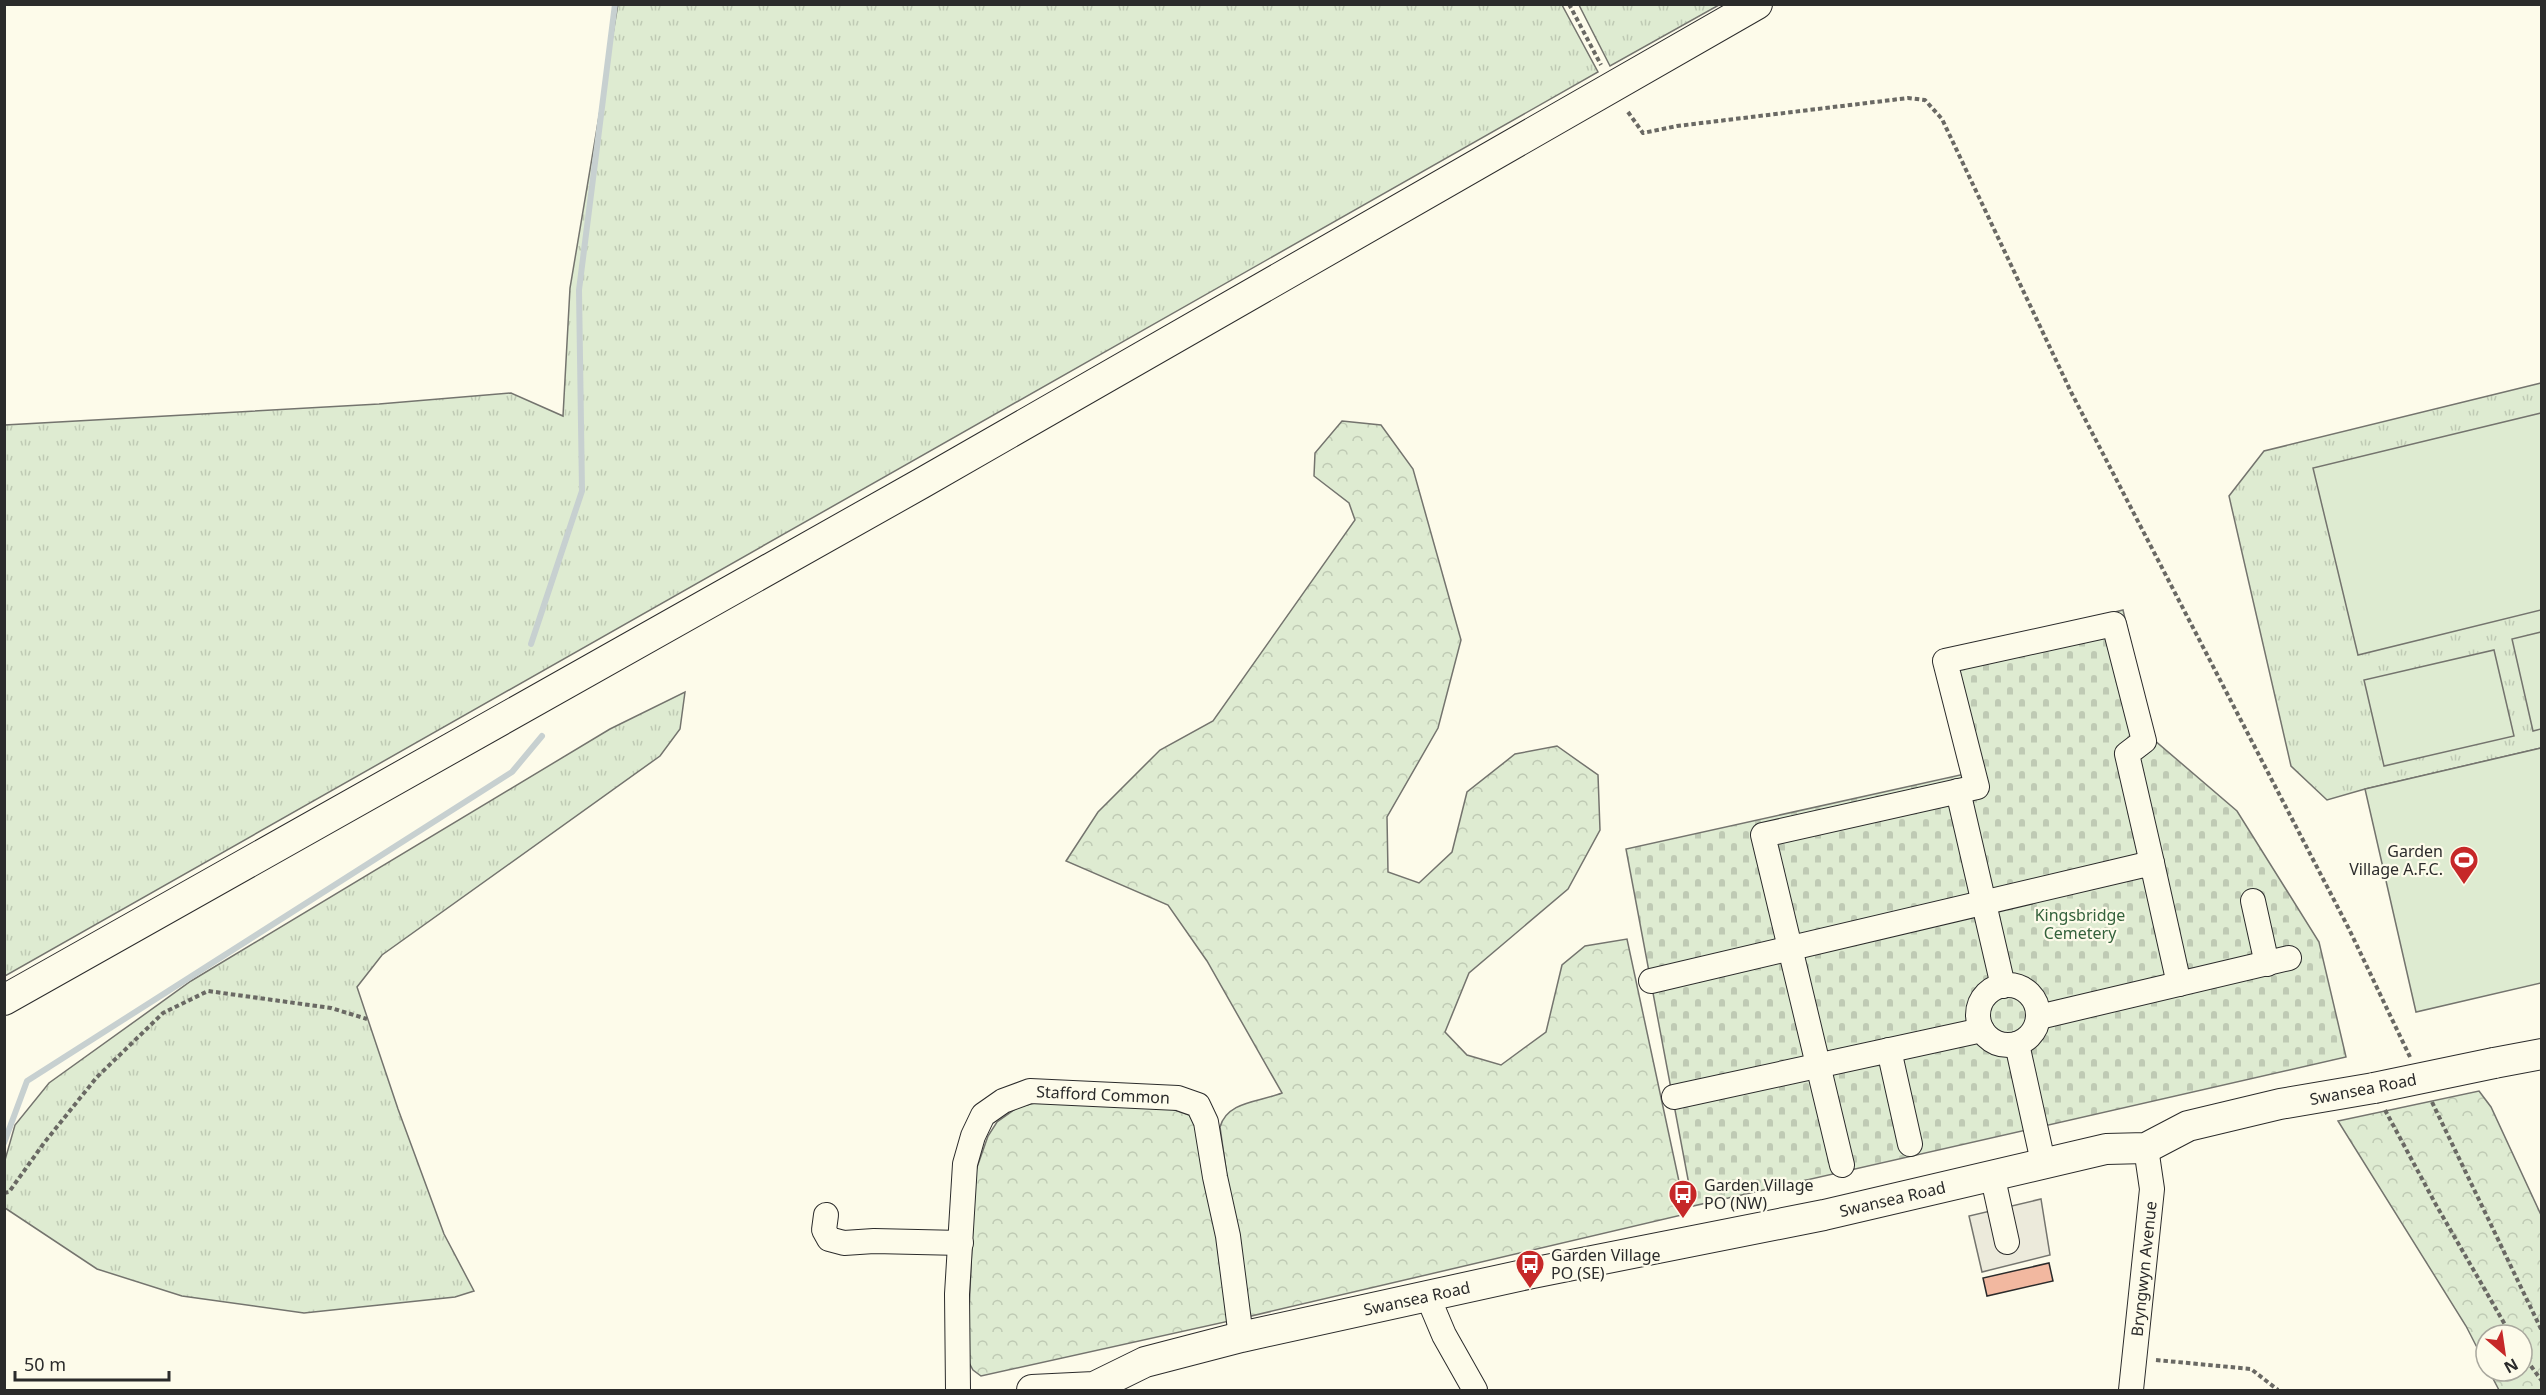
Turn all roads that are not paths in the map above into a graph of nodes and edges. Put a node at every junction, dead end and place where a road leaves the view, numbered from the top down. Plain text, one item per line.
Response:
1 (1757, 4) edge
2 (1958, 791) junction
3 (2152, 863) junction
4 (2253, 901) dead end
5 (1984, 903) junction
6 (1790, 950) junction
7 (1651, 981) dead end
8 (2179, 984) junction
9 (2003, 986) junction
10 (4, 1000) edge
11 (2039, 1017) junction
12 (1982, 1030) junction
13 (2017, 1044) junction
14 (1889, 1050) junction
15 (2541, 1054) edge
16 (1817, 1066) junction
17 (1674, 1097) dead end
18 (1910, 1144) dead end
19 (2146, 1148) junction
20 (2043, 1162) junction
21 (1842, 1166) dead end
22 (1992, 1174) junction
23 (826, 1215) dead end
24 (2007, 1242) dead end
25 (961, 1243) junction
26 (1428, 1297) junction
27 (1241, 1337) junction
28 (1095, 1389) edge
29 (958, 1390) edge
30 (1032, 1390) edge
31 (1474, 1390) edge
32 (2131, 1390) edge

1 - 10 main road
2 - 3 street
2 - 5 street
2 - 6 street
3 - 5 street
3 - 8 street
4 - 8 street
5 - 6 street
5 - 9 street
6 - 7 street
6 - 16 street
8 - 11 street
9 - 11 street
9 - 12 street
11 - 13 street
12 - 13 street
12 - 14 street
13 - 20 street
14 - 16 street
14 - 18 street
15 - 19 main road, Swansea Road, bridge
16 - 17 street
16 - 21 street
19 - 20 main road, Swansea Road
19 - 32 street, Bryngwyn Avenue
20 - 22 main road, Swansea Road
22 - 24 street
22 - 26 main road, Swansea Road
23 - 25 street
25 - 27 street, Stafford Common
25 - 29 street, Stafford Common
26 - 27 main road, Swansea Road
26 - 31 street
27 - 28 main road, Swansea Road
28 - 30 main road, Swansea Road

